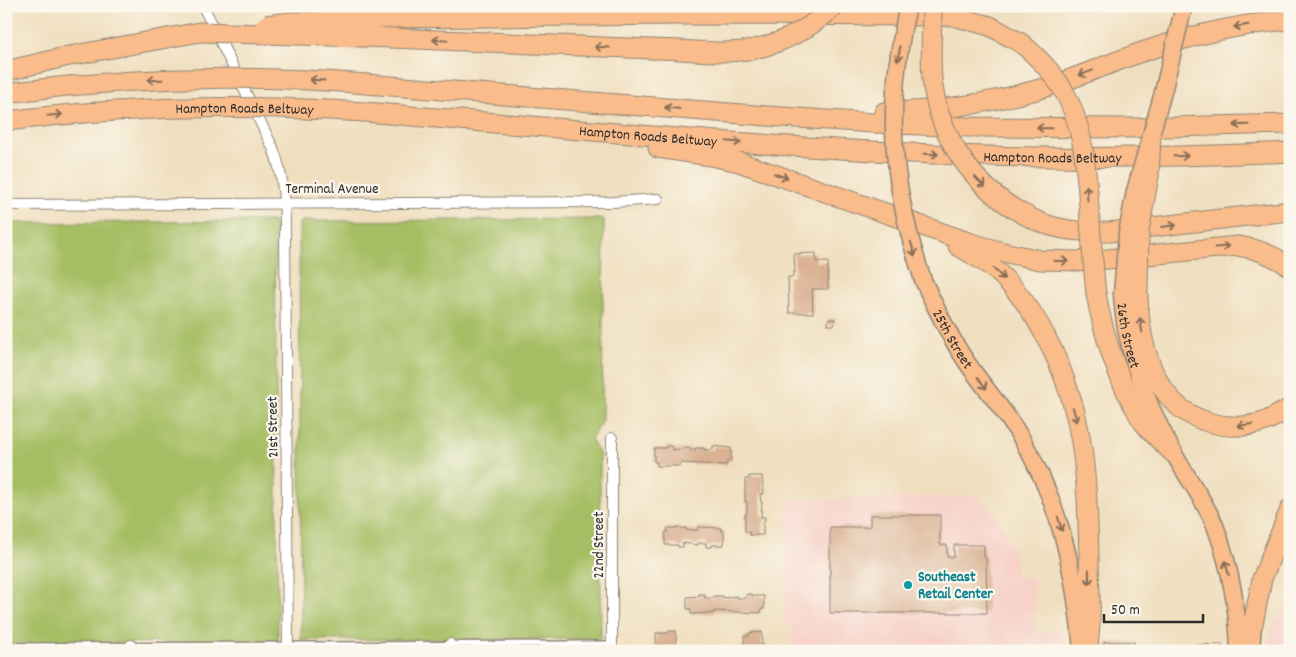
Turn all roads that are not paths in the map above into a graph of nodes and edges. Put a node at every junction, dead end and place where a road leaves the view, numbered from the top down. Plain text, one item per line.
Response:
1 (203, 6) edge
2 (835, 6) edge
3 (908, 6) edge
4 (932, 6) edge
5 (1184, 6) edge
6 (1290, 20) edge
7 (200, 32) junction
8 (6, 71) edge
9 (6, 92) edge
10 (767, 116) junction
11 (6, 121) edge
12 (1290, 124) edge
13 (528, 126) junction
14 (1151, 136) joint
15 (1290, 152) edge
16 (658, 199) dead end
17 (285, 204) junction
18 (6, 205) edge
19 (1290, 211) edge
20 (929, 229) junction
21 (1290, 267) edge
22 (1130, 295) junction
23 (1290, 408) edge
24 (612, 438) dead end
25 (1173, 453) junction
26 (1290, 509) edge
27 (1253, 624) joint
28 (246, 644) junction
29 (6, 646) edge
30 (288, 647) edge
31 (450, 647) edge
32 (131, 648) edge
33 (612, 648) edge
34 (245, 651) edge
35 (1082, 651) edge
36 (1087, 651) edge
37 (1239, 651) edge
38 (1251, 651) edge

1 - 17 street, 21st Street
2 -> 7 highway, bridge
3 -> 35 main road, 25th Street, bridge
4 -> 19 highway, bridge
5 - 14 main road, bridge
6 -> 10 highway
7 - 8 highway
25 -> 7 highway, bridge
10 -> 9 highway, Hampton Roads Beltway, bridge
12 -> 10 highway, Hampton Roads Beltway
11 -> 13 highway, Hampton Roads Beltway, bridge
13 -> 15 highway, Hampton Roads Beltway
13 -> 20 highway
14 - 22 highway, bridge
16 - 17 street, Terminal Avenue
17 - 18 street, Terminal Avenue
17 - 30 street, 21st Street
20 -> 21 highway
20 -> 36 highway
23 -> 22 highway
22 - 25 main road, 26th Street
24 - 33 street, 22nd Street
37 -> 25 main road, 26th Street
26 - 27 highway
27 - 38 main road
28 - 30 lane
28 - 32 lane
28 - 34 lane
29 - 32 lane
30 - 31 lane
31 - 33 lane

